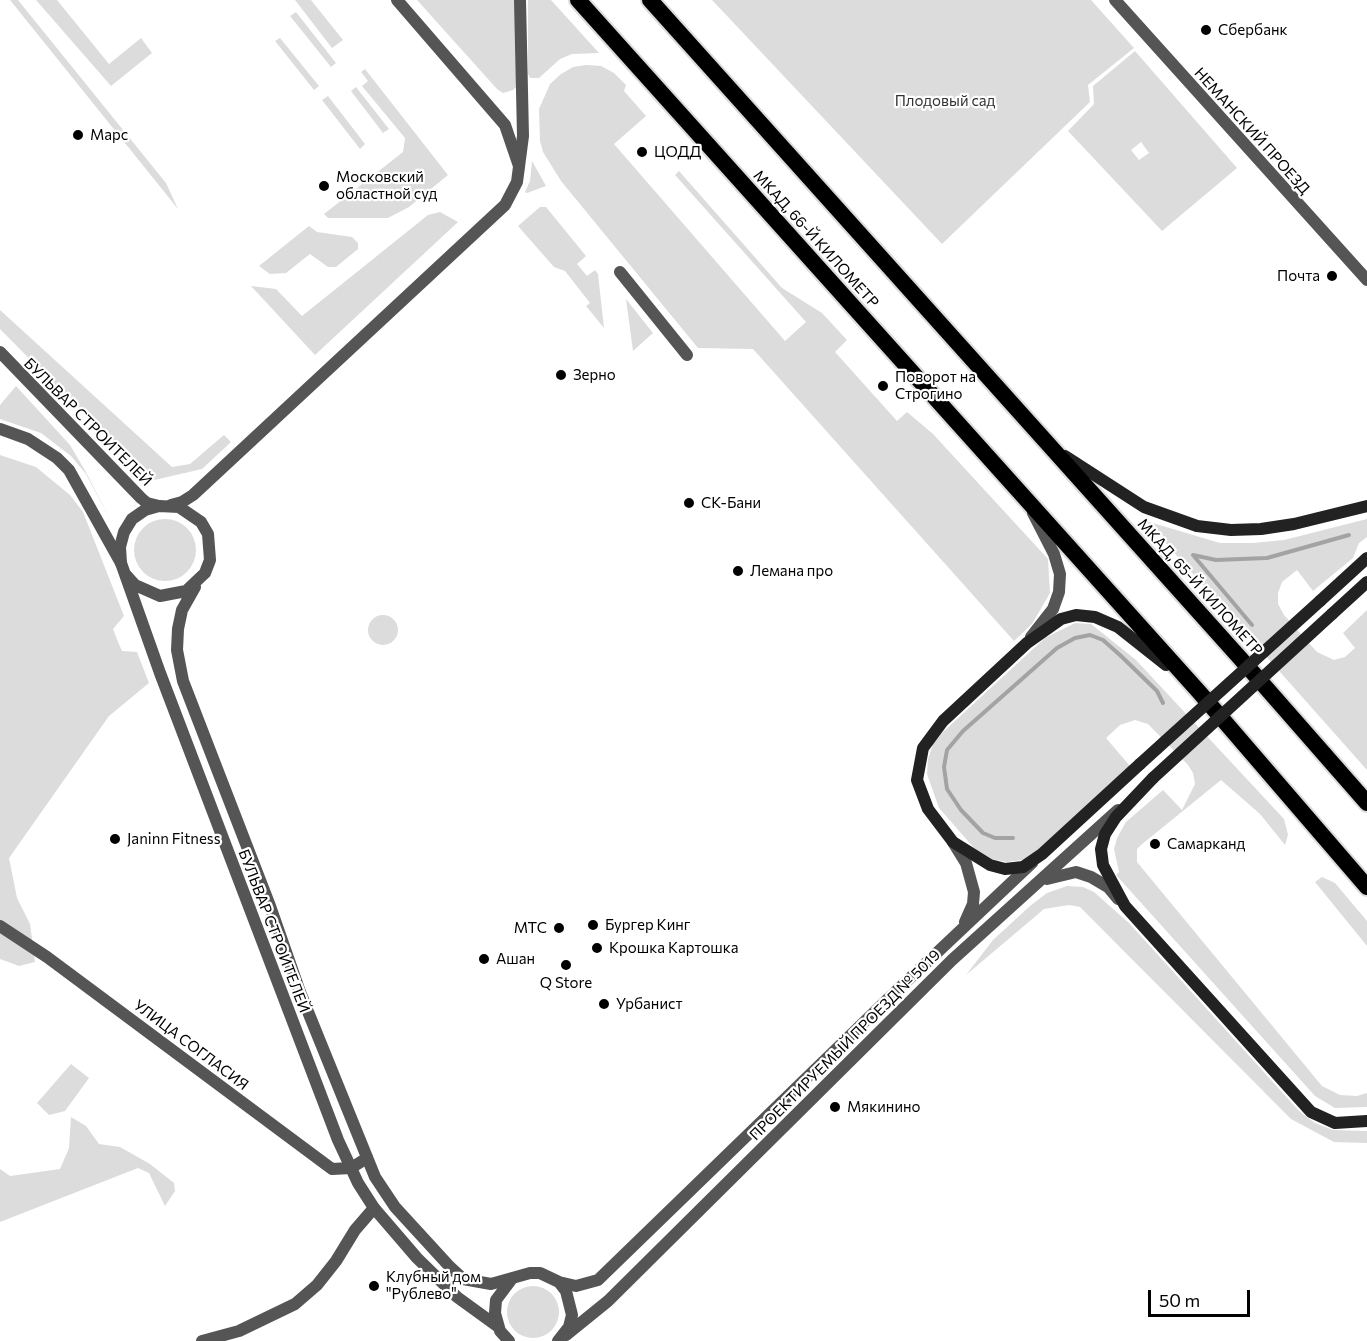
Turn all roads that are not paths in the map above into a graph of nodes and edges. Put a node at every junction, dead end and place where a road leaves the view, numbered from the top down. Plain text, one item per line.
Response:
1 (397, 0) edge
2 (520, 0) edge
3 (578, 0) edge
4 (650, 0) edge
5 (1115, 0) edge
6 (520, 168) junction
7 (620, 272) dead end
8 (1367, 280) edge
9 (0, 352) edge
10 (687, 355) dead end
11 (0, 429) edge
12 (1048, 444) junction
13 (1027, 501) junction
14 (164, 506) junction
15 (1367, 506) edge
16 (1367, 558) edge
17 (121, 563) junction
18 (126, 575) junction
19 (1367, 582) edge
20 (197, 583) junction
21 (1027, 643) junction
22 (1200, 693) junction
23 (1152, 778) junction
24 (1367, 803) edge
25 (953, 842) junction
26 (1042, 854) junction
27 (1367, 887) edge
28 (1028, 891) junction
29 (1125, 906) junction
30 (0, 926) edge
31 (959, 931) junction
32 (1367, 1120) edge
33 (367, 1158) junction
34 (351, 1168) junction
35 (374, 1208) junction
36 (511, 1280) junction
37 (559, 1282) junction
38 (499, 1333) edge
39 (560, 1339) edge
40 (202, 1341) edge
41 (508, 1341) edge

1 - 6 street
2 - 6 street
3 - 13 highway, МКАД, 66-Й КИЛОМЕТР
4 - 12 highway, МКАД, 65-Й КИЛОМЕТР
5 - 8 street, НЕМАНСКИЙ ПРОЕЗД
6 - 14 street
7 - 10 street
9 - 14 street, БУЛЬВАР СТРОИТЕЛЕЙ
11 - 17 street
12 - 15 main road
12 - 24 highway, МКАД, 65-Й КИЛОМЕТР
13 - 21 street
13 - 22 highway
14 - 17 street, БУЛЬВАР СТРОИТЕЛЕЙ
14 - 20 street, БУЛЬВАР СТРОИТЕЛЕЙ
16 - 26 main road, ПРОЕКТИРУЕМЫЙ ПРОЕЗД № 5019, bridge
17 - 18 street
18 - 20 street
18 - 34 street, БУЛЬВАР СТРОИТЕЛЕЙ
19 - 23 main road, bridge
20 - 33 street, БУЛЬВАР СТРОИТЕЛЕЙ
21 - 22 main road
21 - 25 main road
22 - 27 highway
23 - 28 street, ПРОЕКТИРУЕМЫЙ ПРОЕЗД № 5019
23 - 29 main road
25 - 26 main road
25 - 31 street
26 - 31 street, ПРОЕКТИРУЕМЫЙ ПРОЕЗД № 5019
28 - 29 street
28 - 39 street, ПРОЕКТИРУЕМЫЙ ПРОЕЗД № 5019
29 - 32 main road
30 - 34 street, УЛИЦА СОГЛАСИЯ
31 - 37 street, ПРОЕКТИРУЕМЫЙ ПРОЕЗД № 5019
33 - 34 street
33 - 36 street, БУЛЬВАР СТРОИТЕЛЕЙ
34 - 35 street, БУЛЬВАР СТРОИТЕЛЕЙ
35 - 38 street, БУЛЬВАР СТРОИТЕЛЕЙ
35 - 40 street
36 - 37 street, БУЛЬВАР СТРОИТЕЛЕЙ
36 - 38 street
37 - 39 street
38 - 41 street, БУЛЬВАР СТРОИТЕЛЕЙ

